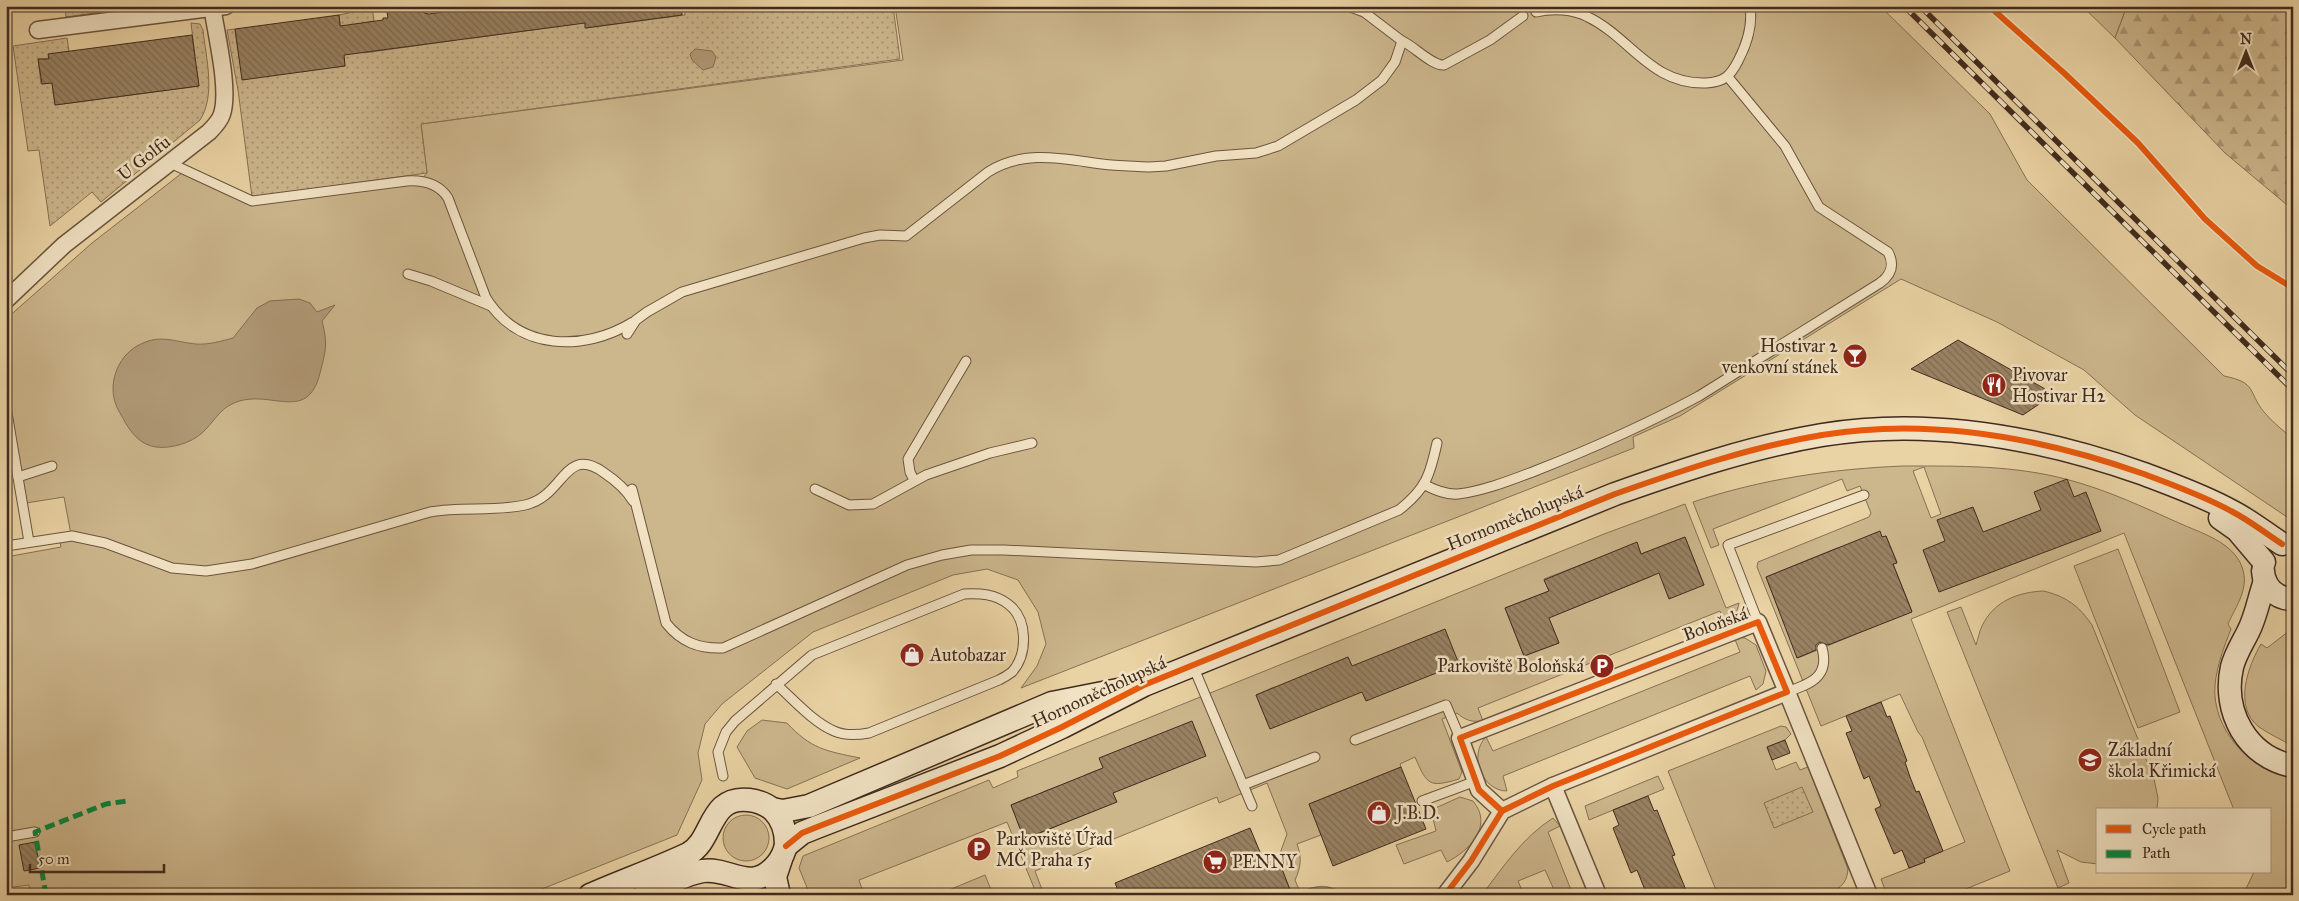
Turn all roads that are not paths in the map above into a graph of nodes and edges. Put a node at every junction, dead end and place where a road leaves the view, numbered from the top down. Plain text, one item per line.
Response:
1 (1348, 6) edge
2 (1750, 6) edge
3 (217, 7) edge
4 (1536, 12) dead end
5 (1523, 16) dead end
6 (38, 30) dead end
7 (1402, 41) junction
8 (1728, 77) junction
9 (170, 163) junction
10 (408, 274) dead end
11 (6, 300) edge
12 (491, 306) junction
13 (636, 320) junction
14 (627, 334) dead end
15 (966, 361) dead end
16 (6, 407) edge
17 (1032, 443) dead end
18 (1437, 443) dead end
19 (52, 466) dead end
20 (18, 478) junction
21 (914, 480) junction
22 (2170, 483) junction
23 (1425, 485) junction
24 (632, 489) dead end
25 (815, 489) dead end
26 (1864, 495) dead end
27 (636, 508) junction
28 (29, 542) junction
29 (2287, 543) edge
30 (6, 546) edge
31 (2264, 572) junction
32 (2290, 598) edge
33 (1758, 622) junction
34 (2249, 631) junction
35 (1822, 648) dead end
36 (1192, 666) junction
37 (776, 684) junction
38 (1144, 684) junction
39 (1787, 692) junction
40 (1460, 738) junction
41 (1355, 740) dead end
42 (1315, 757) dead end
43 (2293, 766) edge
44 (722, 776) dead end
45 (1476, 781) junction
46 (1243, 785) junction
47 (1553, 786) junction
48 (1422, 801) dead end
49 (1252, 806) dead end
50 (772, 809) junction
51 (1502, 811) junction
52 (708, 828) junction
53 (35, 832) dead end
54 (6, 837) edge
55 (783, 853) junction
56 (730, 875) junction
57 (590, 895) edge
58 (644, 895) edge
59 (759, 895) edge
60 (779, 895) edge
61 (1445, 895) edge
62 (1598, 895) edge
63 (1869, 895) edge

1 - 7 lane
2 - 8 lane
3 - 6 street, U Golfu
3 - 9 street, U Golfu
4 - 8 lane
5 - 7 lane
7 - 13 lane
8 - 23 lane
9 - 11 street, U Golfu
9 - 12 lane
10 - 12 lane
12 - 13 lane
13 - 14 lane
15 - 21 lane
16 - 20 lane
17 - 21 lane
18 - 23 lane
19 - 20 lane
20 - 28 lane
21 - 25 lane
22 - 29 street, Hornoměcholupská
22 - 31 street, Hornoměcholupská
22 - 36 street, Hornoměcholupská
23 - 27 lane
24 - 27 lane
26 - 33 lane
27 - 28 lane
28 - 30 lane
29 - 31 street, Hornoměcholupská
31 - 32 street, Hornoměcholupská
31 - 34 street
32 - 34 street
33 - 39 street, Boloňská
33 - 40 street, Boloňská
34 - 43 street
35 - 39 lane
36 - 38 street, Hornoměcholupská
36 - 46 lane
37 - 37 lane
37 - 44 lane
38 - 50 street, Hornoměcholupská
38 - 55 street, Hornoměcholupská
39 - 47 street
39 - 63 street, Boloňská
40 - 41 lane
40 - 45 street
42 - 46 lane
45 - 48 lane
45 - 51 street
46 - 49 lane
47 - 51 street
47 - 62 street
50 - 52 street, Hornoměcholupská
50 - 55 street
51 - 61 street
52 - 56 street
52 - 57 street, Hornoměcholupská
53 - 54 lane
55 - 56 street, Hornoměcholupská
55 - 60 street
56 - 58 street, Hornoměcholupská
56 - 59 street

